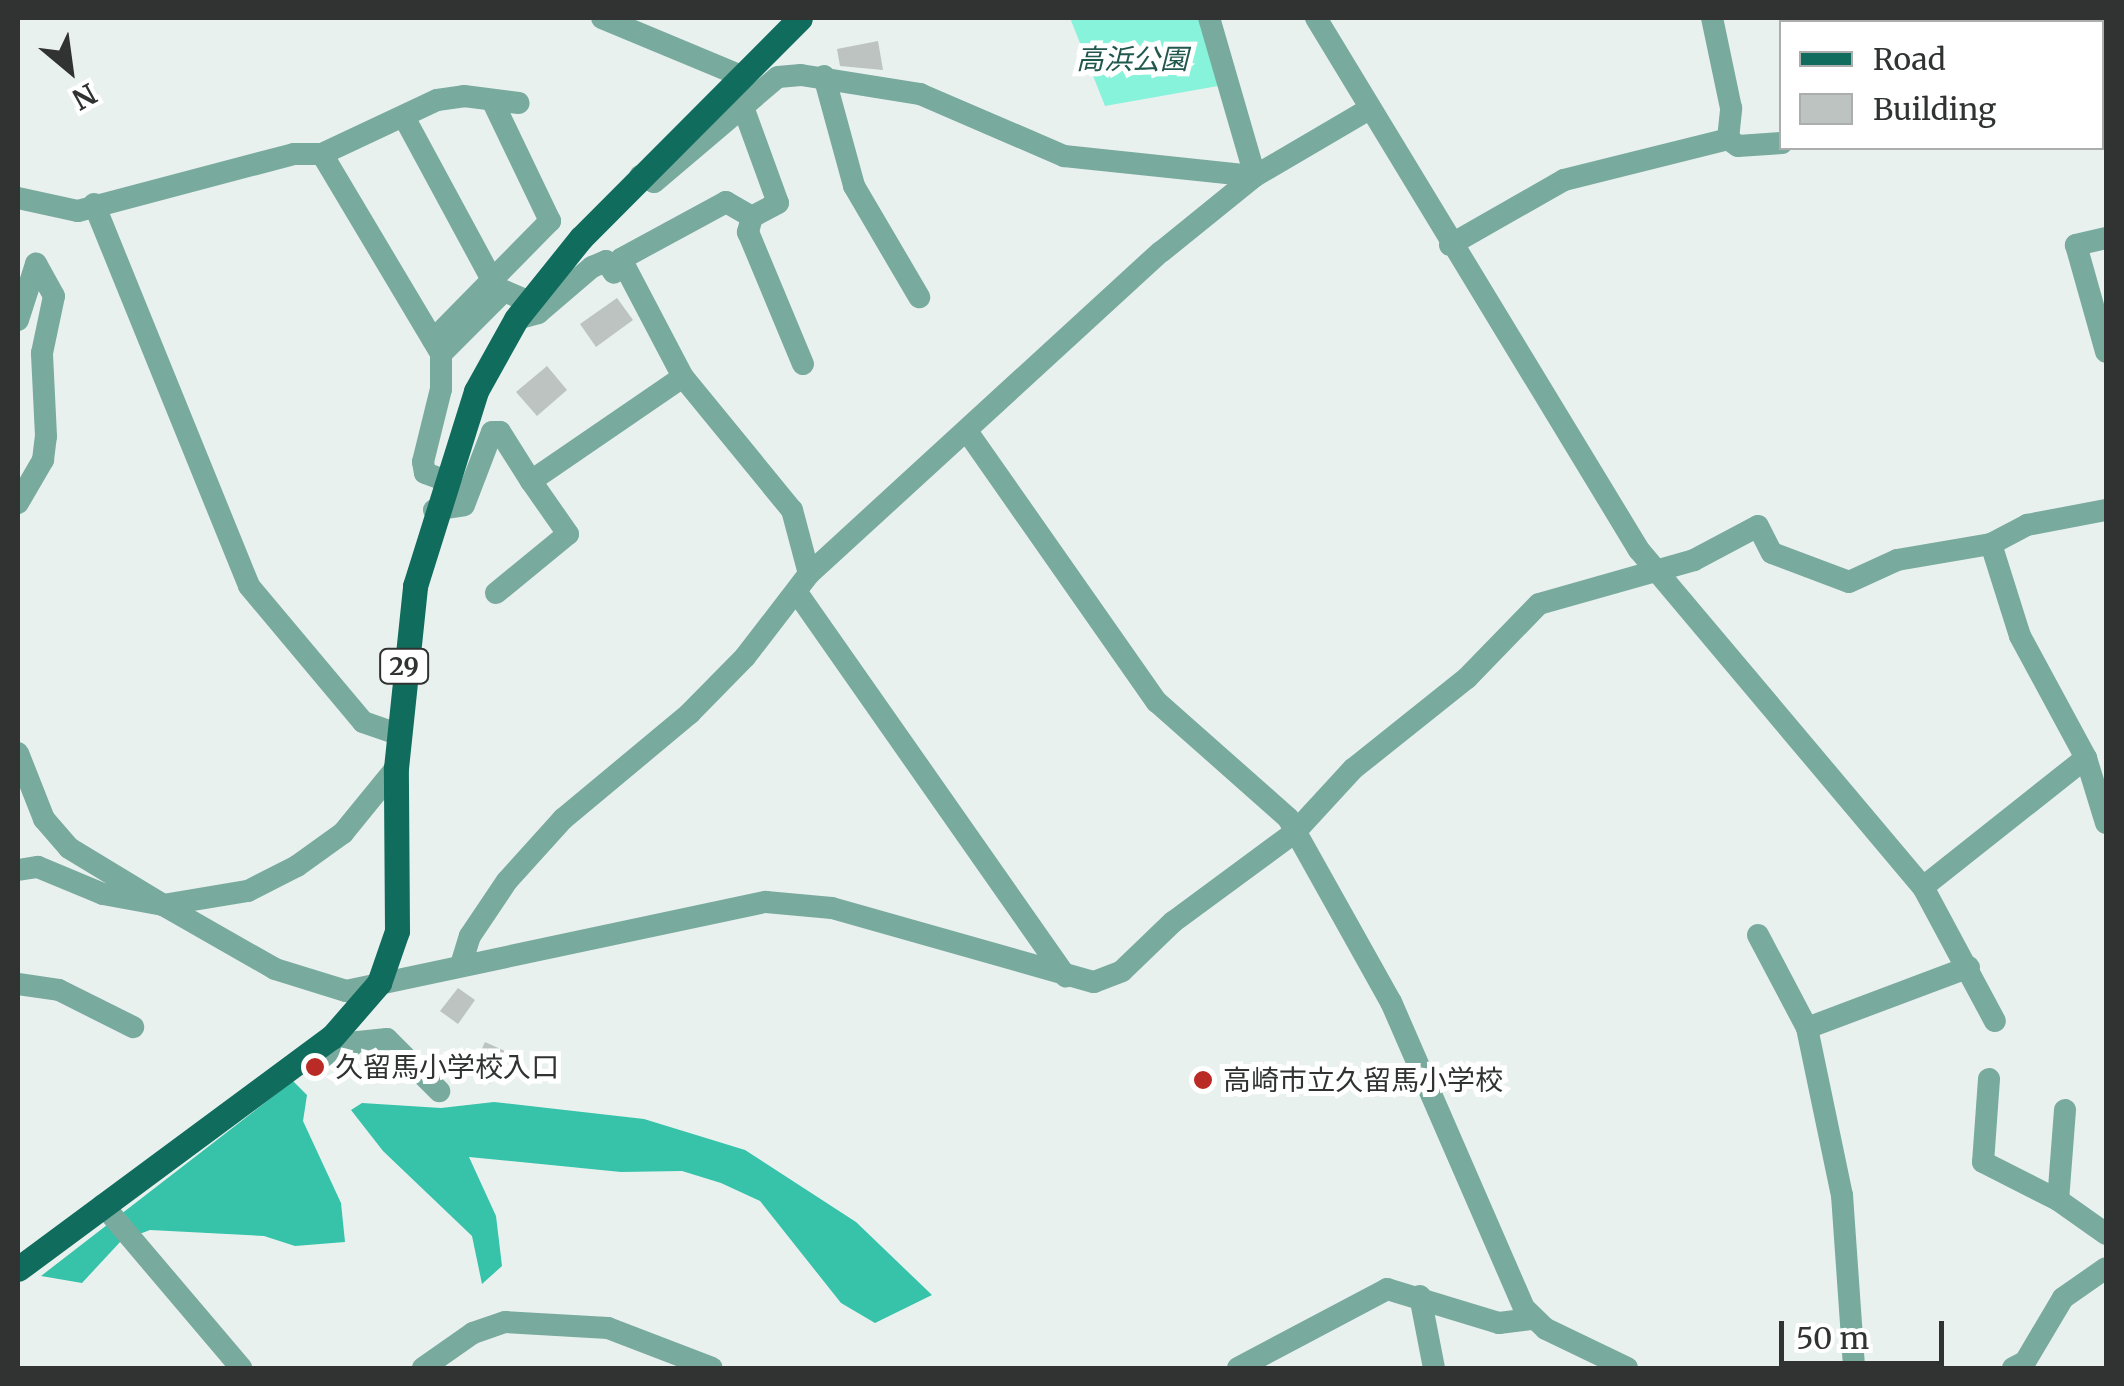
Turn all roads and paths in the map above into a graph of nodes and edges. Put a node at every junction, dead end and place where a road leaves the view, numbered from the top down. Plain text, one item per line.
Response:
1 (602, 18) edge
2 (800, 18) edge
3 (1209, 18) edge
4 (1316, 18) edge
5 (1712, 18) edge
6 (739, 75) junction
7 (824, 76) junction
8 (492, 100) junction
9 (519, 103) dead end
10 (743, 107) junction
11 (1369, 109) junction
12 (404, 117) junction
13 (1728, 139) junction
14 (1779, 144) edge
15 (322, 154) junction
16 (640, 176) junction
17 (1254, 176) junction
18 (18, 198) edge
19 (94, 204) junction
20 (752, 217) junction
21 (2106, 238) edge
22 (1450, 245) junction
23 (614, 272) dead end
24 (492, 280) junction
25 (920, 297) dead end
26 (522, 310) junction
27 (18, 320) edge
28 (437, 347) junction
29 (2106, 352) edge
30 (803, 364) dead end
31 (683, 377) junction
32 (968, 434) junction
33 (444, 480) junction
34 (531, 481) junction
35 (18, 503) edge
36 (434, 510) junction
37 (2106, 510) edge
38 (1991, 544) junction
39 (1654, 570) junction
40 (804, 584) junction
41 (496, 593) dead end
42 (398, 734) junction
43 (18, 752) edge
44 (2086, 758) junction
45 (396, 768) junction
46 (2106, 824) edge
47 (1295, 832) junction
48 (18, 870) edge
49 (1924, 886) junction
50 (163, 905) junction
51 (1758, 935) dead end
52 (461, 965) junction
53 (1969, 967) junction
54 (1066, 978) junction
55 (18, 984) edge
56 (378, 984) junction
57 (1994, 1021) dead end
58 (133, 1028) dead end
59 (1806, 1028) junction
60 (313, 1052) junction
61 (1989, 1079) dead end
62 (439, 1091) dead end
63 (2065, 1110) dead end
64 (2058, 1200) junction
65 (103, 1205) junction
66 (2106, 1234) edge
67 (2106, 1268) edge
68 (18, 1269) edge
69 (1420, 1296) junction
70 (1533, 1319) junction
71 (241, 1368) edge
72 (423, 1368) edge
73 (712, 1368) edge
74 (1238, 1368) edge
75 (1434, 1368) edge
76 (1627, 1368) edge
77 (1854, 1368) edge
78 (2013, 1368) edge

1 - 6 street
2 - 6 main road, 29
3 - 17 street
4 - 11 street
5 - 13 street
6 - 16 main road, 29
7 - 10 street
7 - 17 street
7 - 25 street
8 - 9 street
8 - 12 street
8 - 24 street
10 - 16 street
10 - 20 street
11 - 17 street
11 - 22 street
12 - 15 street
12 - 24 street
13 - 14 street
13 - 22 street
15 - 19 street
15 - 28 street
16 - 26 main road, 29
17 - 32 street
18 - 19 street
19 - 42 street
20 - 30 street
20 - 31 street
21 - 29 street
22 - 39 street
23 - 26 street
24 - 28 street
26 - 28 street
26 - 33 main road, 29
27 - 35 street
28 - 33 street
31 - 34 street
31 - 40 street
32 - 40 street
32 - 47 street
33 - 36 main road, 29
34 - 36 street
34 - 41 street
36 - 42 main road, 29
37 - 38 street
38 - 39 street
38 - 44 street
39 - 47 street
39 - 49 street
40 - 52 street
40 - 54 street
42 - 45 main road, 29
43 - 50 street
44 - 46 street
44 - 49 street
45 - 50 street
45 - 56 main road, 29
47 - 54 street
47 - 70 street
48 - 50 street
49 - 53 street
50 - 56 street
51 - 59 street
52 - 54 street
52 - 56 street
53 - 57 street
53 - 59 street
55 - 58 street
56 - 60 main road, 29
59 - 77 street
60 - 62 street
60 - 65 main road, 29
61 - 64 street
63 - 64 street
64 - 66 street
65 - 68 main road, 29
65 - 71 street
67 - 78 street
69 - 70 street
69 - 74 street
69 - 75 street
70 - 76 street
72 - 73 street

